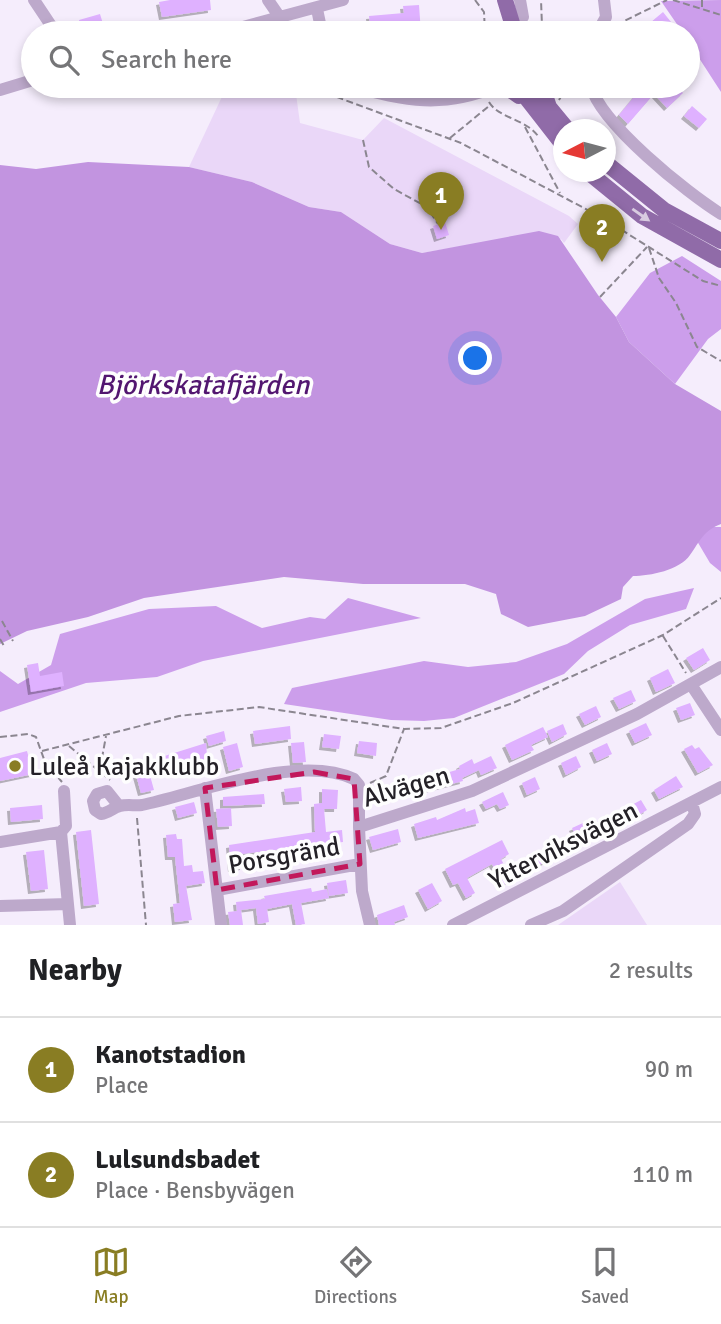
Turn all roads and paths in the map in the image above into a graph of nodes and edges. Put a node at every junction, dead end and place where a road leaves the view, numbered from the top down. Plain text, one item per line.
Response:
1 (34, 0) edge
2 (268, 0) edge
3 (343, 0) edge
4 (475, 0) edge
5 (499, 0) edge
6 (505, 0) edge
7 (520, 0) edge
8 (541, 0) edge
9 (604, 0) edge
10 (667, 0) edge
11 (673, 0) edge
12 (702, 0) edge
13 (317, 9) junction
14 (702, 9) junction
15 (721, 15) edge
16 (281, 19) junction
17 (48, 21) edge
18 (272, 21) edge
19 (320, 21) edge
20 (484, 21) edge
21 (508, 21) edge
22 (510, 21) edge
23 (520, 21) edge
24 (543, 21) edge
25 (604, 21) edge
26 (624, 21) edge
27 (21, 84) edge
28 (0, 90) edge
29 (340, 98) edge
30 (408, 98) edge
31 (458, 98) edge
32 (491, 98) edge
33 (527, 98) edge
34 (546, 98) edge
35 (596, 98) edge
36 (490, 106) junction
37 (559, 119) edge
38 (524, 124) junction
39 (553, 132) edge
40 (538, 136) dead end
41 (450, 138) junction
42 (363, 140) dead end
43 (616, 171) edge
44 (600, 182) edge
45 (561, 194) junction
46 (721, 214) edge
47 (438, 224) dead end
48 (721, 241) edge
49 (648, 246) junction
50 (721, 260) edge
51 (721, 286) edge
52 (600, 297) dead end
53 (721, 361) edge
54 (721, 598) edge
55 (2, 621) dead end
56 (663, 635) junction
57 (0, 639) edge
58 (13, 641) dead end
59 (4, 646) dead end
60 (721, 667) edge
61 (692, 686) junction
62 (404, 729) junction
63 (721, 730) edge
64 (106, 736) junction
65 (0, 737) edge
66 (69, 746) junction
67 (42, 751) junction
68 (99, 771) junction
69 (112, 783) dead end
70 (359, 785) junction
71 (721, 787) edge
72 (205, 788) junction
73 (64, 791) joint
74 (126, 806) joint
75 (696, 813) junction
76 (359, 827) junction
77 (61, 832) junction
78 (0, 842) edge
79 (360, 864) junction
80 (217, 890) junction
81 (68, 904) junction
82 (0, 906) edge
83 (70, 925) edge
84 (146, 925) edge
85 (221, 925) edge
86 (370, 925) edge
87 (453, 925) edge
88 (531, 925) edge

1 - 17 street
2 - 16 street
3 - 13 street
4 - 20 path
5 - 21 main road
6 - 22 main road
7 - 23 street
8 - 24 path
9 - 25 street
10 - 26 path
11 - 14 path
12 - 14 path
13 - 16 street
13 - 19 street
14 - 15 path
16 - 18 street
27 - 28 street
29 - 41 path
30 - 31 street
32 - 36 path
33 - 39 main road
34 - 37 main road
35 - 46 street
36 - 38 path
36 - 41 path
38 - 40 path
38 - 45 path
41 - 45 path
42 - 47 path
43 - 48 main road
44 -> 50 main road
45 - 49 path
49 - 51 path
49 - 52 path
49 - 53 path
54 - 56 path
55 - 58 path
56 - 61 path
56 - 62 path
57 - 59 path
60 - 61 street, Alvägen
61 - 63 street
61 - 76 street, Alvägen
62 - 64 path
62 - 70 path
64 - 66 path
64 - 68 path
65 - 67 path
66 - 67 path
66 - 68 path
67 - 73 path
68 - 69 path
70 - 72 street, Alvägen
70 - 76 street, Alvägen
71 - 75 street, Ytterviksvägen
72 - 74 street, Alvägen
72 - 80 street
73 - 77 street
74 - 84 path
75 - 87 street, Ytterviksvägen
75 - 88 street, Ytterviksvägen
76 - 79 street
77 - 78 street
77 - 81 street
79 - 80 street, Porsgränd
79 - 86 street
80 - 85 street
81 - 82 street
81 - 83 street

